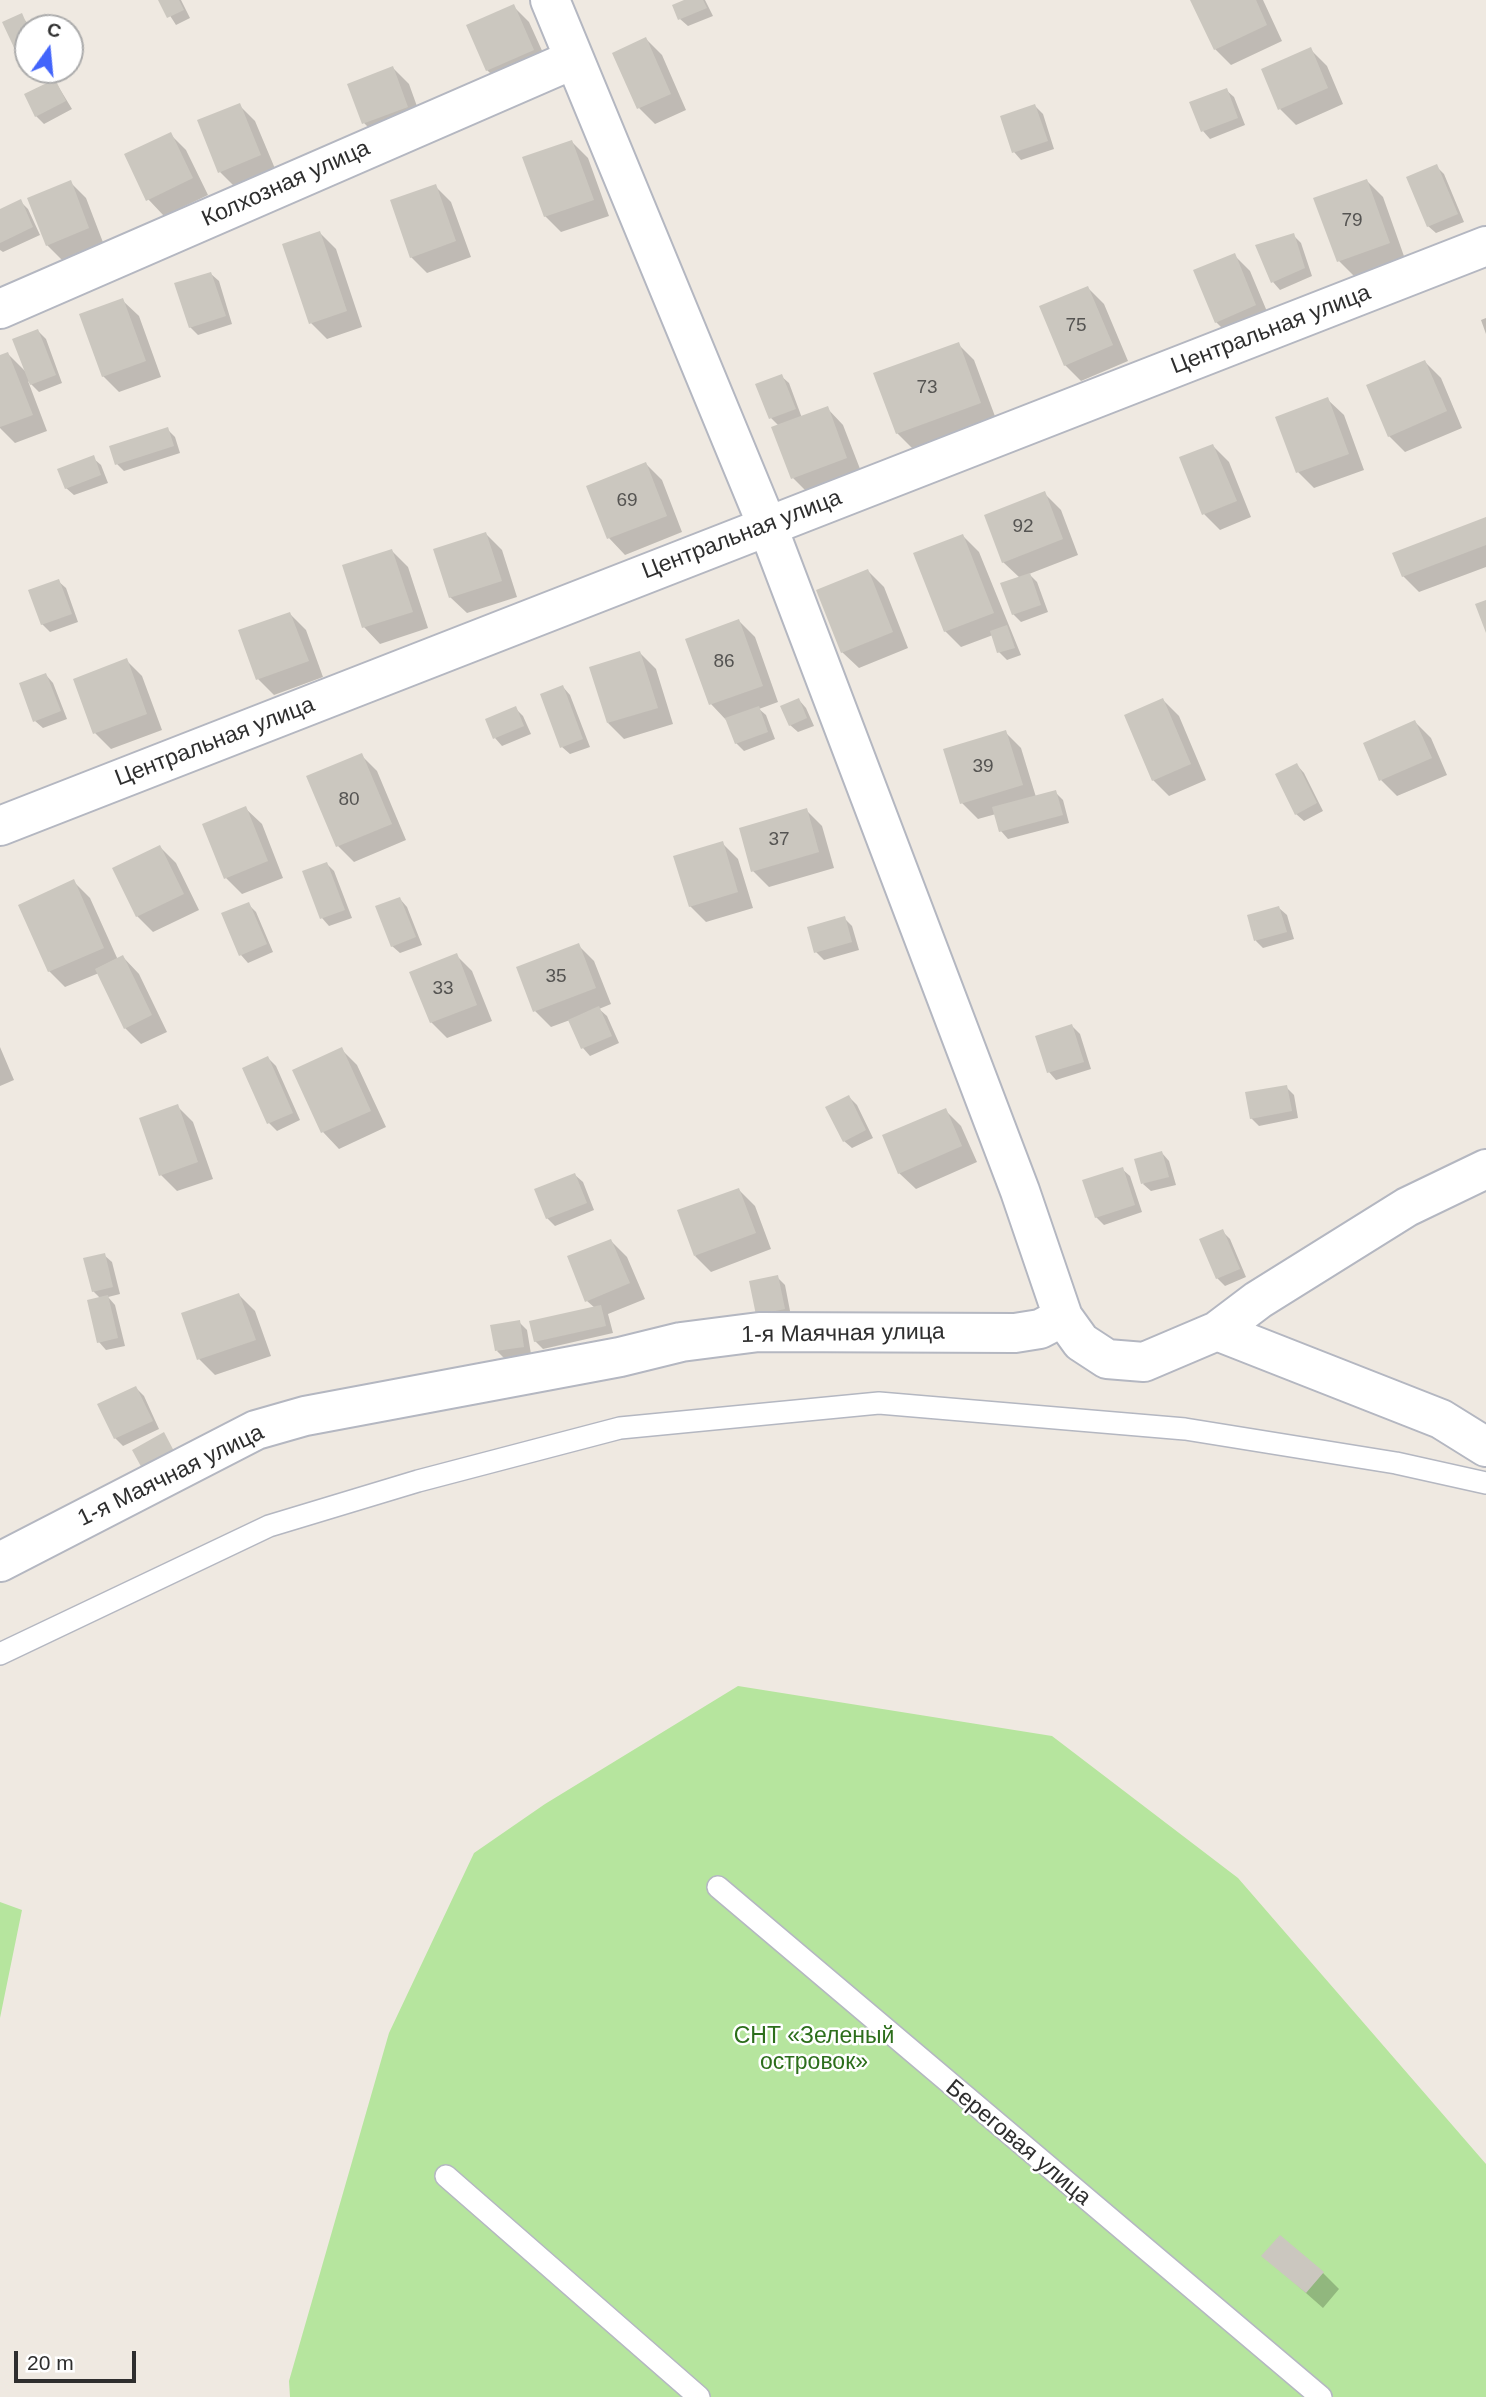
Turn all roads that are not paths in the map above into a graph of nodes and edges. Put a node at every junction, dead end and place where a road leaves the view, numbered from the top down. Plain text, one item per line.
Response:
1 (550, 0) edge
2 (572, 60) junction
3 (1486, 246) edge
4 (0, 309) edge
5 (767, 525) junction
6 (0, 827) edge
7 (1486, 1169) edge
8 (1063, 1317) junction
9 (1217, 1331) junction
10 (1486, 1447) edge
11 (1486, 1483) edge
12 (0, 1562) edge
13 (0, 1654) edge
14 (718, 1887) dead end
15 (446, 2176) dead end
16 (699, 2397) edge
17 (1321, 2397) edge

1 - 2 street
2 - 4 street, Колхозная улица
2 - 5 street
3 - 5 street, Центральная улица
5 - 6 street, Центральная улица
5 - 8 street
7 - 9 street
8 - 9 street
8 - 12 street, 1-я Маячная улица
9 - 10 street
11 - 13 lane
14 - 17 lane, Береговая улица
15 - 16 lane

